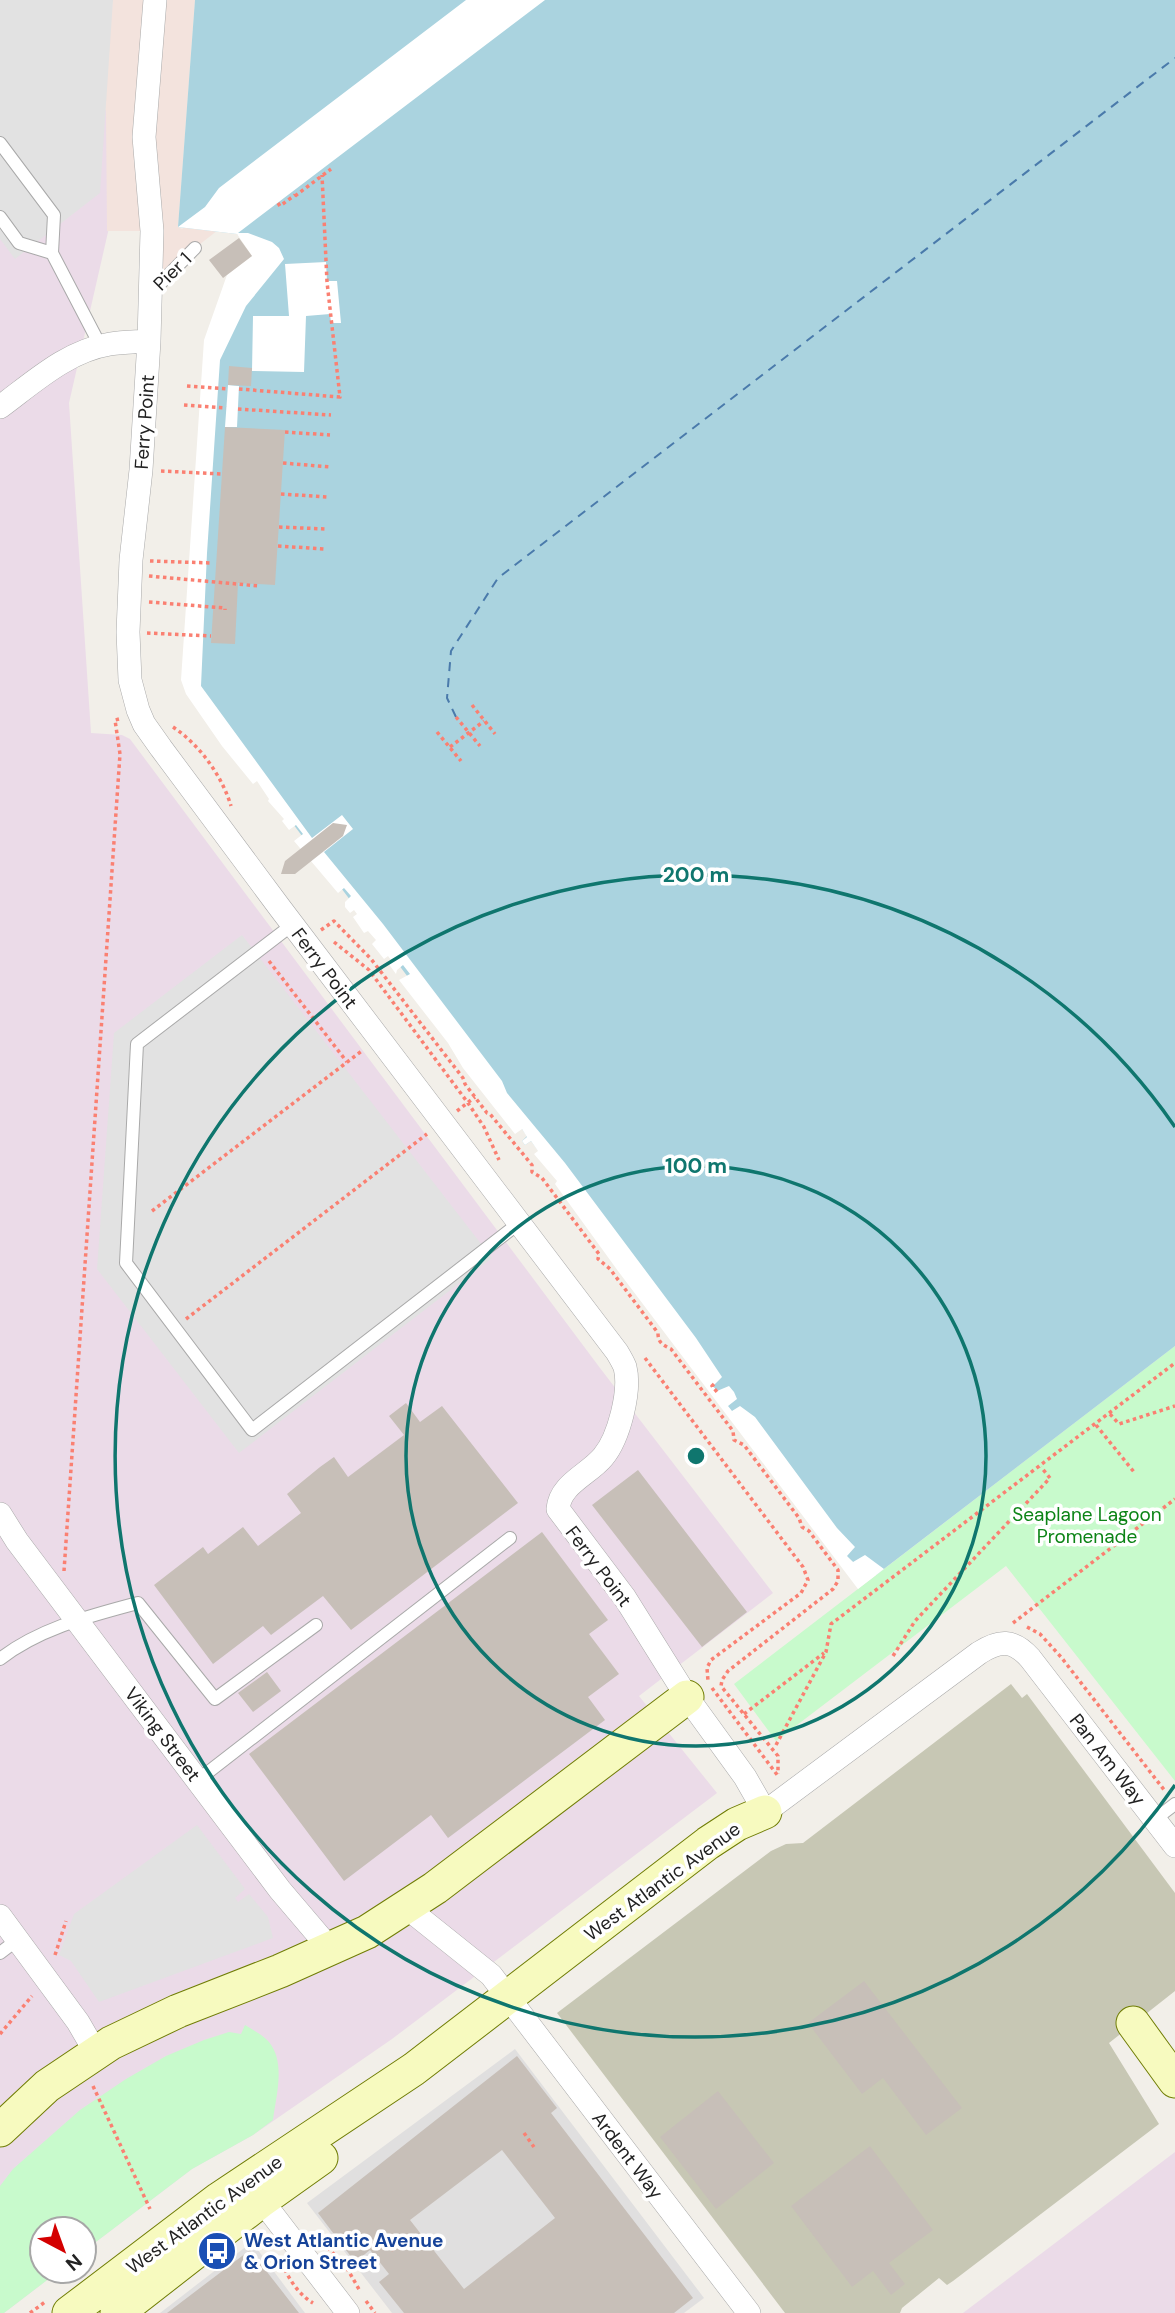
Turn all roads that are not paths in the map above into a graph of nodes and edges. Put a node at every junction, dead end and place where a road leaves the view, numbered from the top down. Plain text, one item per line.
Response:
1 (155, 0) edge
2 (0, 143) edge
3 (0, 217) edge
4 (195, 248) dead end
5 (52, 253) junction
6 (149, 295) junction
7 (149, 341) junction
8 (101, 347) junction
9 (0, 407) edge
10 (292, 925) junction
11 (518, 1224) junction
12 (0, 1514) edge
13 (510, 1538) dead end
14 (78, 1619) junction
15 (316, 1625) dead end
16 (0, 1659) edge
17 (687, 1697) junction
18 (198, 1780) junction
19 (1175, 1804) edge
20 (765, 1812) junction
21 (1154, 1820) junction
22 (1175, 1846) edge
23 (406, 1907) junction
24 (0, 1916) edge
25 (9, 1947) edge
26 (331, 1950) junction
27 (514, 2004) junction
28 (1133, 2023) dead end
29 (88, 2058) junction
30 (1175, 2081) edge
31 (0, 2130) edge
32 (254, 2190) junction
33 (737, 2309) edge
34 (69, 2313) edge
35 (117, 2313) edge
36 (348, 2313) edge

1 - 6 street, Ferry Point
2 - 5 lane
3 - 5 lane
4 - 6 lane, Pier 1
5 - 8 lane
6 - 7 street, Ferry Point
7 - 8 street
7 - 10 street, Ferry Point
8 - 9 street
10 - 11 street, Ferry Point
10 - 11 lane
11 - 17 street, Ferry Point
12 - 14 street, Viking Street
13 - 18 lane
14 - 15 lane
14 - 16 lane
14 - 18 street, Viking Street
17 - 20 street, Ferry Point
17 - 23 street
18 - 26 street, Viking Street
19 - 21 lane
20 - 21 street, Pan Am Way
20 - 27 street, West Atlantic Avenue
21 - 22 street, Pan Am Way
23 - 26 street
23 - 27 street, Ardent Way
24 - 25 street
25 - 29 street
26 - 29 street
27 - 32 street, West Atlantic Avenue
27 - 33 street, Ardent Way
28 - 30 street
29 - 31 street
32 - 34 street, West Atlantic Avenue
32 - 35 street, West Atlantic Avenue
32 - 36 street

